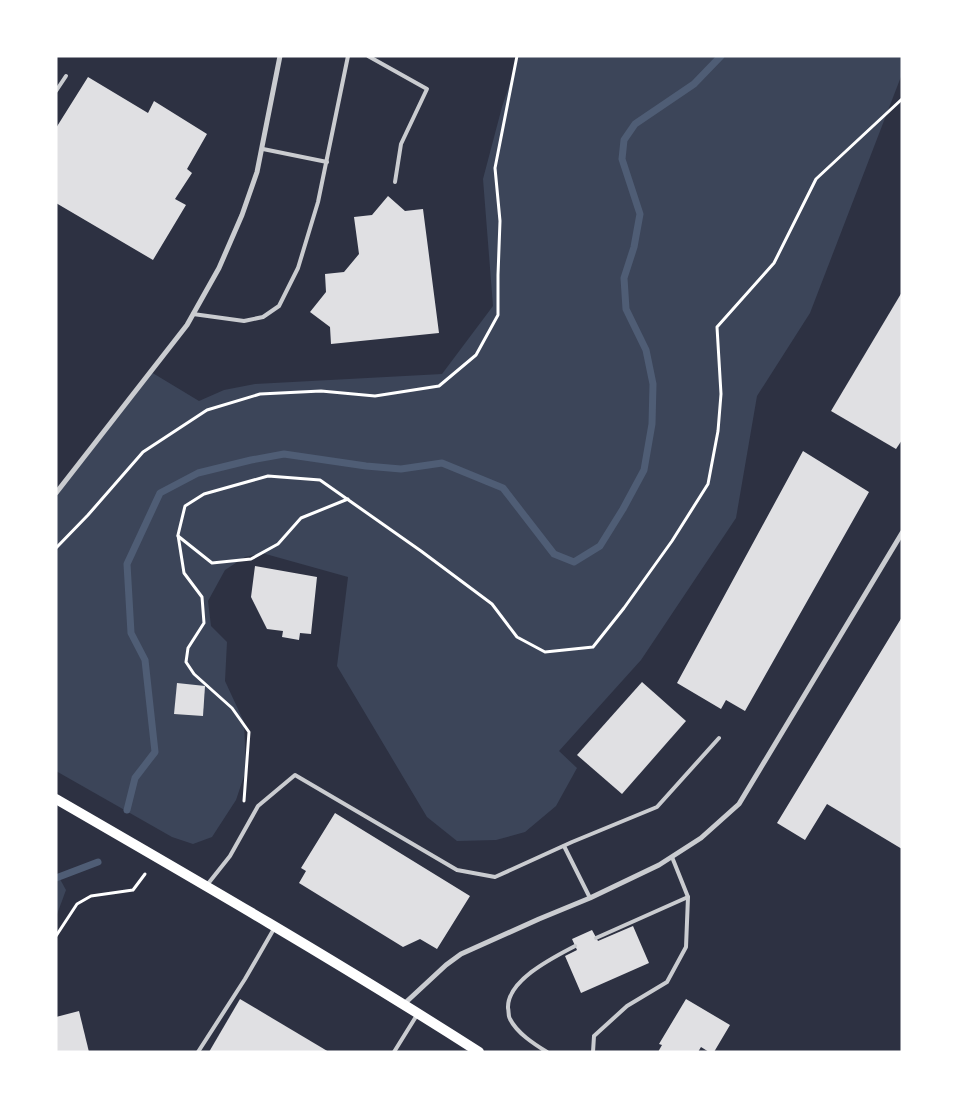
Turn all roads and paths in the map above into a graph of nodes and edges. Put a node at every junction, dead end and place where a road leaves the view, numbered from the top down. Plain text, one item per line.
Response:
1 (280, 56) edge
2 (348, 56) edge
3 (368, 56) edge
4 (517, 56) edge
5 (66, 76) dead end
6 (56, 91) edge
7 (902, 99) edge
8 (263, 149) junction
9 (327, 162) junction
10 (395, 182) dead end
11 (193, 314) junction
12 (56, 493) edge
13 (349, 499) junction
14 (902, 533) edge
15 (178, 535) junction
16 (56, 548) edge
17 (719, 738) dead end
18 (56, 799) edge
19 (244, 804) dead end
20 (564, 846) junction
21 (672, 857) junction
22 (145, 874) dead end
23 (207, 886) junction
24 (688, 897) junction
25 (590, 898) junction
26 (275, 926) junction
27 (56, 936) edge
28 (596, 938) dead end
29 (575, 946) dead end
30 (404, 1004) junction
31 (418, 1013) junction
32 (465, 1048) edge
33 (198, 1052) edge
34 (394, 1052) edge
35 (479, 1052) edge
36 (547, 1052) edge
37 (593, 1052) edge

1 - 8 street
2 - 9 lane
3 - 10 lane
4 - 16 path
5 - 6 lane
7 - 13 path
8 - 9 lane
8 - 11 street
9 - 11 lane
11 - 12 street
13 - 15 path
13 - 15 path
14 - 21 street
15 - 19 path
17 - 20 lane
18 - 23 main road
20 - 23 lane
20 - 25 lane
21 - 24 lane
21 - 25 street
22 - 27 path
23 - 26 main road
24 - 28 lane
24 - 37 lane
25 - 30 street
26 - 30 main road
26 - 33 lane
29 - 36 lane
30 - 31 main road
31 - 32 main road
31 - 34 lane
32 - 35 main road

